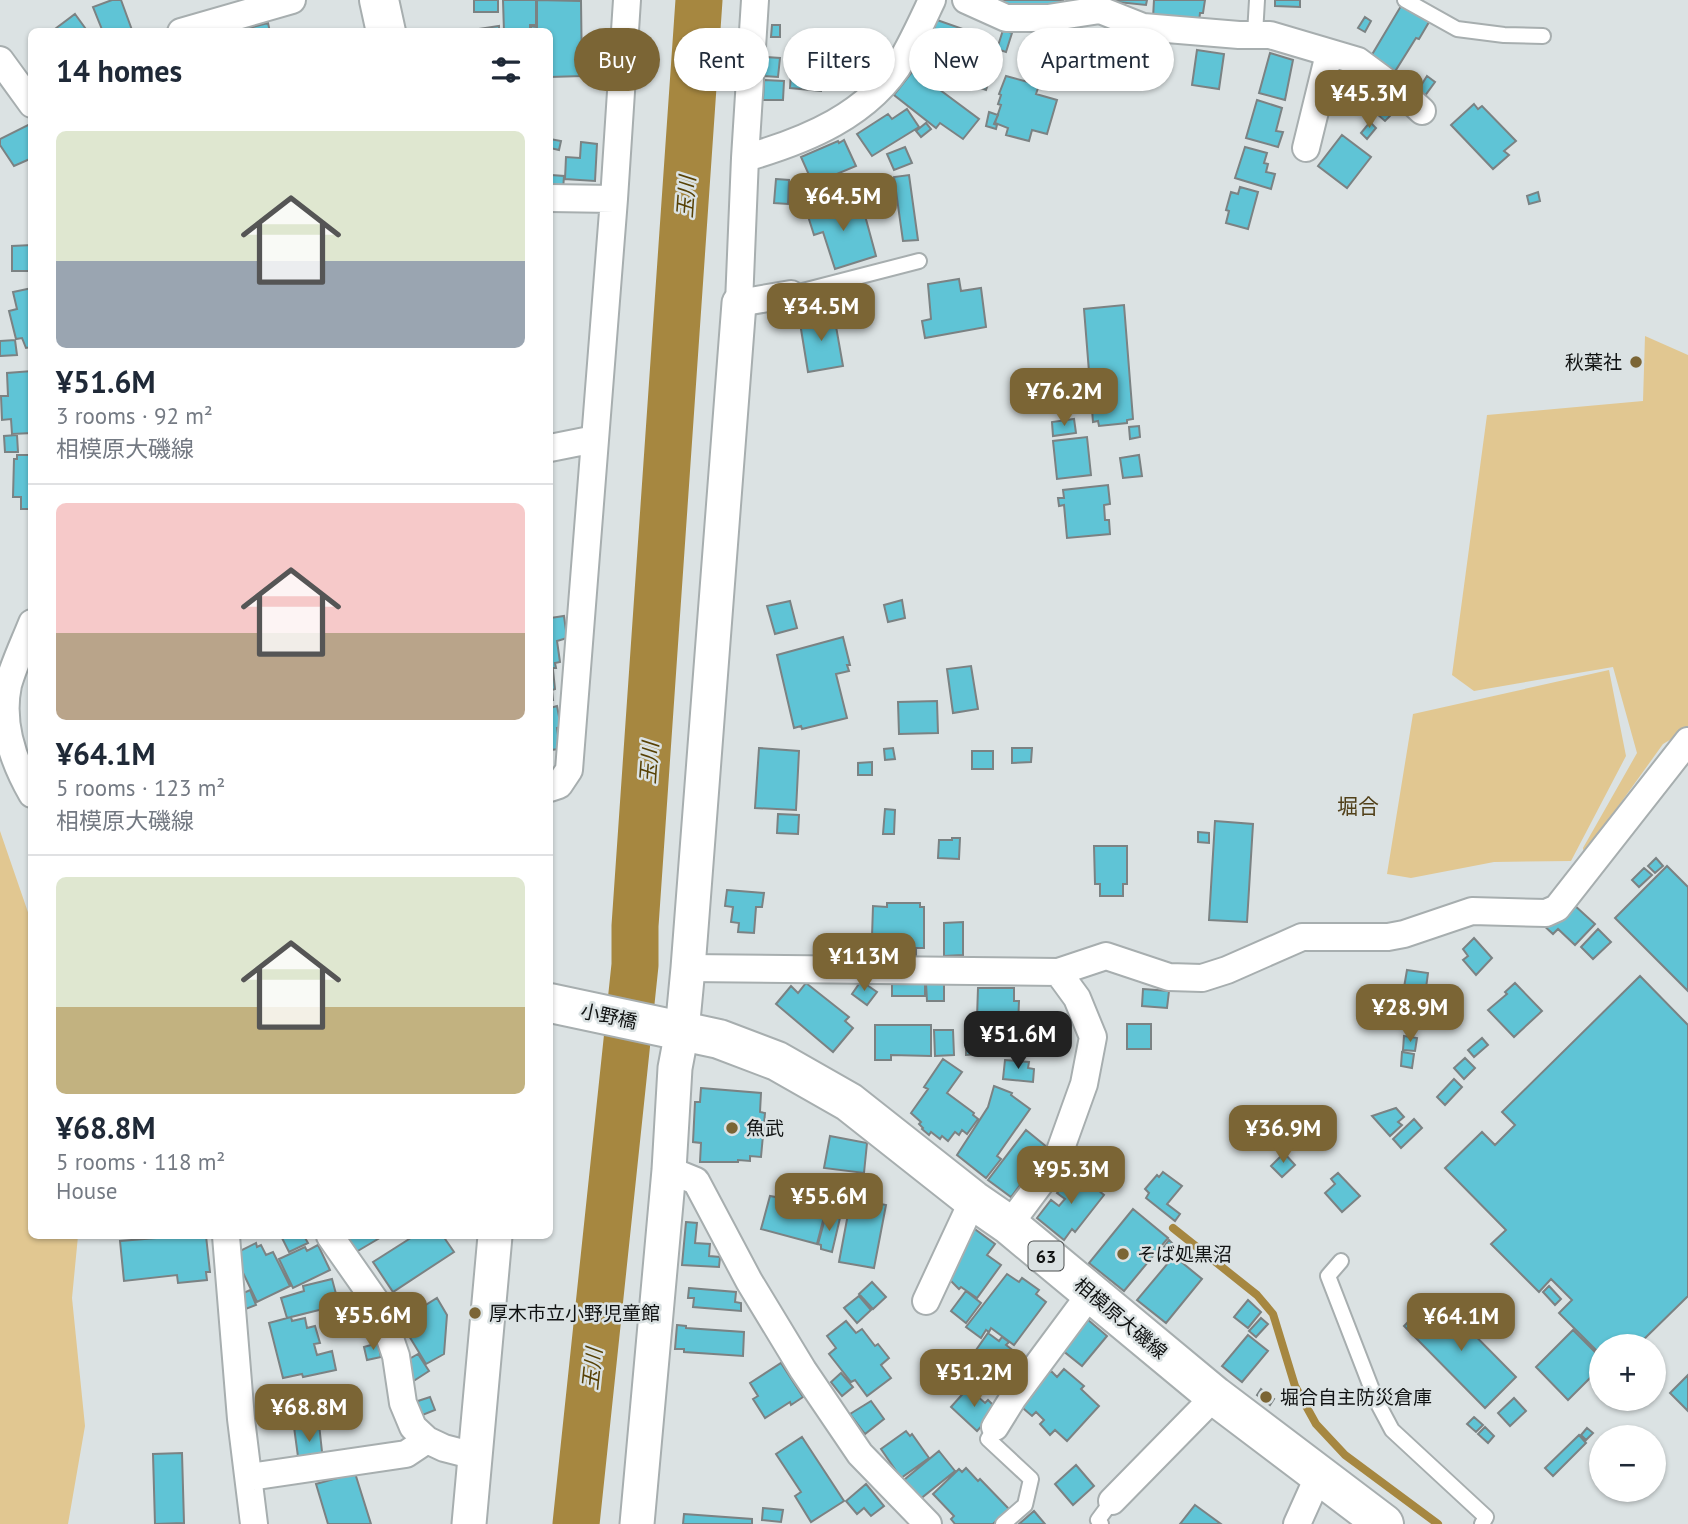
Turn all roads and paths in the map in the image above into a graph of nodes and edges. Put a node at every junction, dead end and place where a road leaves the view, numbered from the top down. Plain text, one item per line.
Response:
1 (292, 0) edge
2 (379, 0) edge
3 (627, 0) edge
4 (755, 0) edge
5 (932, 0) edge
6 (966, 0) edge
7 (1257, 0) edge
8 (1405, 0) edge
9 (195, 28) edge
10 (385, 28) edge
11 (1255, 34) junction
12 (1543, 36) dead end
13 (1329, 54) junction
14 (15, 71) edge
15 (28, 96) edge
16 (1422, 111) dead end
17 (1306, 148) dead end
18 (745, 158) junction
19 (553, 198) edge
20 (614, 199) junction
21 (919, 261) dead end
22 (791, 294) joint
23 (739, 303) junction
24 (595, 439) junction
25 (553, 446) edge
26 (28, 633) edge
27 (1688, 741) edge
28 (28, 787) edge
29 (553, 787) edge
30 (688, 968) junction
31 (1058, 972) junction
32 (553, 1004) edge
33 (675, 1030) junction
34 (669, 1170) junction
35 (973, 1200) junction
36 (1009, 1226) junction
37 (226, 1239) edge
38 (332, 1239) edge
39 (495, 1239) edge
40 (1341, 1261) dead end
41 (1091, 1293) junction
42 (926, 1301) dead end
43 (1215, 1396) junction
44 (995, 1427) joint
45 (427, 1440) junction
46 (475, 1455) junction
47 (1319, 1475) junction
48 (250, 1477) junction
49 (1106, 1513) edge
50 (254, 1524) edge
51 (469, 1524) edge
52 (637, 1524) edge
53 (928, 1524) edge
54 (1003, 1524) edge
55 (1297, 1524) edge
56 (1384, 1524) edge
57 (1482, 1524) edge

1 - 9 street
2 - 10 main road
3 - 20 street
4 - 18 street
5 - 18 street
6 - 11 street
7 - 11 lane
8 - 12 lane
11 - 13 street
13 - 16 street
13 - 17 street
14 - 15 street
18 - 23 street
19 - 20 street
20 - 24 street
21 - 22 lane
22 - 23 street
23 - 30 street
24 - 25 street
24 - 29 street
26 - 28 street
27 - 31 street
30 - 31 street
30 - 33 street
31 - 36 street
32 - 33 main road, 小野橋 / 63
33 - 34 street
33 - 35 main road, 相模原大磯線 / 63
34 - 52 street
34 - 53 street
35 - 36 main road, 相模原大磯線 / 63
35 - 42 street
36 - 41 main road, 相模原大磯線 / 63
37 - 48 street
38 - 45 street
39 - 46 street
40 - 57 lane
41 - 43 main road, 相模原大磯線 / 63
41 - 44 street
43 - 47 main road, 相模原大磯線 / 63
43 - 49 street
44 - 54 lane
45 - 46 street
45 - 48 street
46 - 51 street
47 - 55 street
47 - 56 main road, 相模原大磯線 / 63
48 - 50 street

